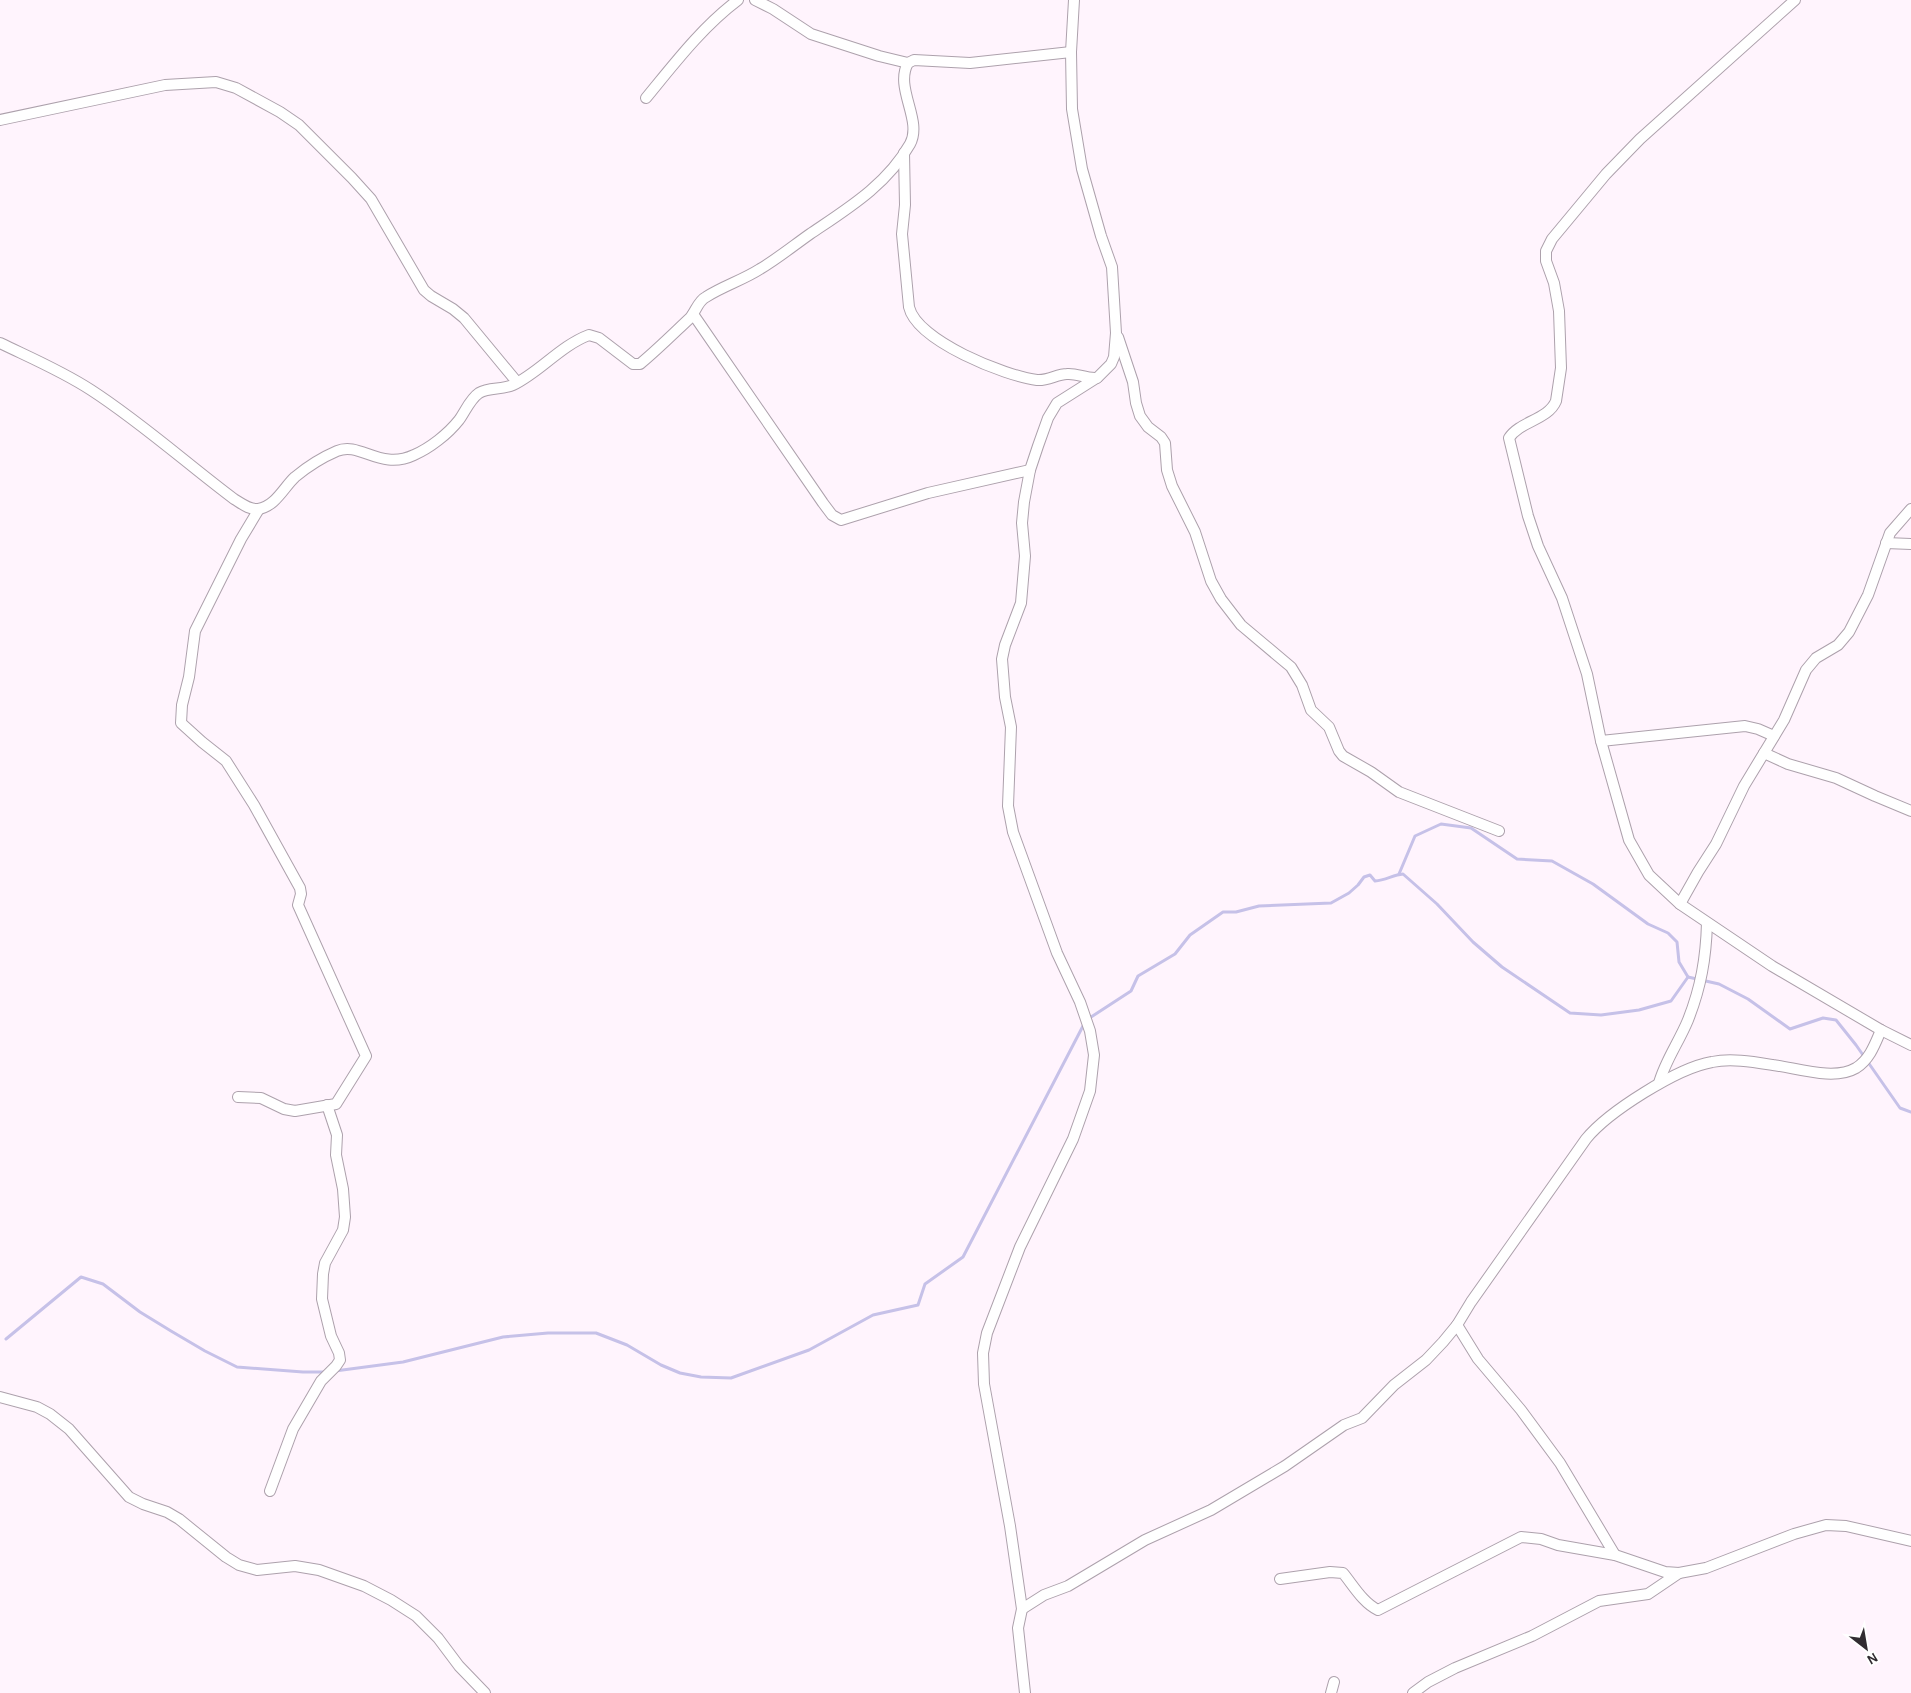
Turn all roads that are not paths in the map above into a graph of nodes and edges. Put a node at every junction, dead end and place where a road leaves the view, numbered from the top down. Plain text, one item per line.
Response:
1 (738, 0) edge
2 (755, 0) edge
3 (1074, 0) edge
4 (1795, 0) edge
5 (1071, 52) junction
6 (908, 63) junction
7 (646, 98) dead end
8 (0, 120) edge
9 (904, 153) junction
10 (693, 314) junction
11 (1116, 333) junction
12 (0, 342) edge
13 (1098, 377) junction
14 (517, 382) junction
15 (1030, 470) junction
16 (259, 509) junction
17 (1911, 509) edge
18 (1886, 543) junction
19 (1911, 544) edge
20 (1774, 736) junction
21 (1600, 741) junction
22 (1764, 753) junction
23 (1911, 811) edge
24 (1499, 831) dead end
25 (1680, 904) junction
26 (1708, 923) junction
27 (1881, 1030) junction
28 (1911, 1045) edge
29 (1660, 1083) junction
30 (238, 1097) dead end
31 (327, 1106) junction
32 (1457, 1325) junction
33 (0, 1397) edge
34 (270, 1490) dead end
35 (1911, 1541) edge
36 (1615, 1556) junction
37 (1679, 1574) junction
38 (1280, 1579) dead end
39 (1022, 1610) junction
40 (486, 1693) edge
41 (1025, 1693) edge
42 (1414, 1693) edge

1 - 7 street
2 - 6 street
3 - 5 street
4 - 21 street
5 - 6 street
5 - 11 street
6 - 9 street
8 - 14 street
9 - 10 street
9 - 13 street
10 - 14 street
10 - 15 street
11 - 13 street
11 - 24 street
12 - 16 street
13 - 15 street
14 - 16 street
15 - 39 street
16 - 31 street
17 - 18 street
18 - 19 street
18 - 20 street
20 - 21 street
20 - 22 street
21 - 25 street
22 - 23 street
22 - 25 street
25 - 26 street
26 - 27 street
26 - 29 street
27 - 28 street
27 - 29 street
29 - 32 street
30 - 31 street
31 - 34 street
32 - 36 street
32 - 39 street
33 - 40 street
35 - 37 street
36 - 37 street
36 - 38 street
37 - 42 street
39 - 41 street

